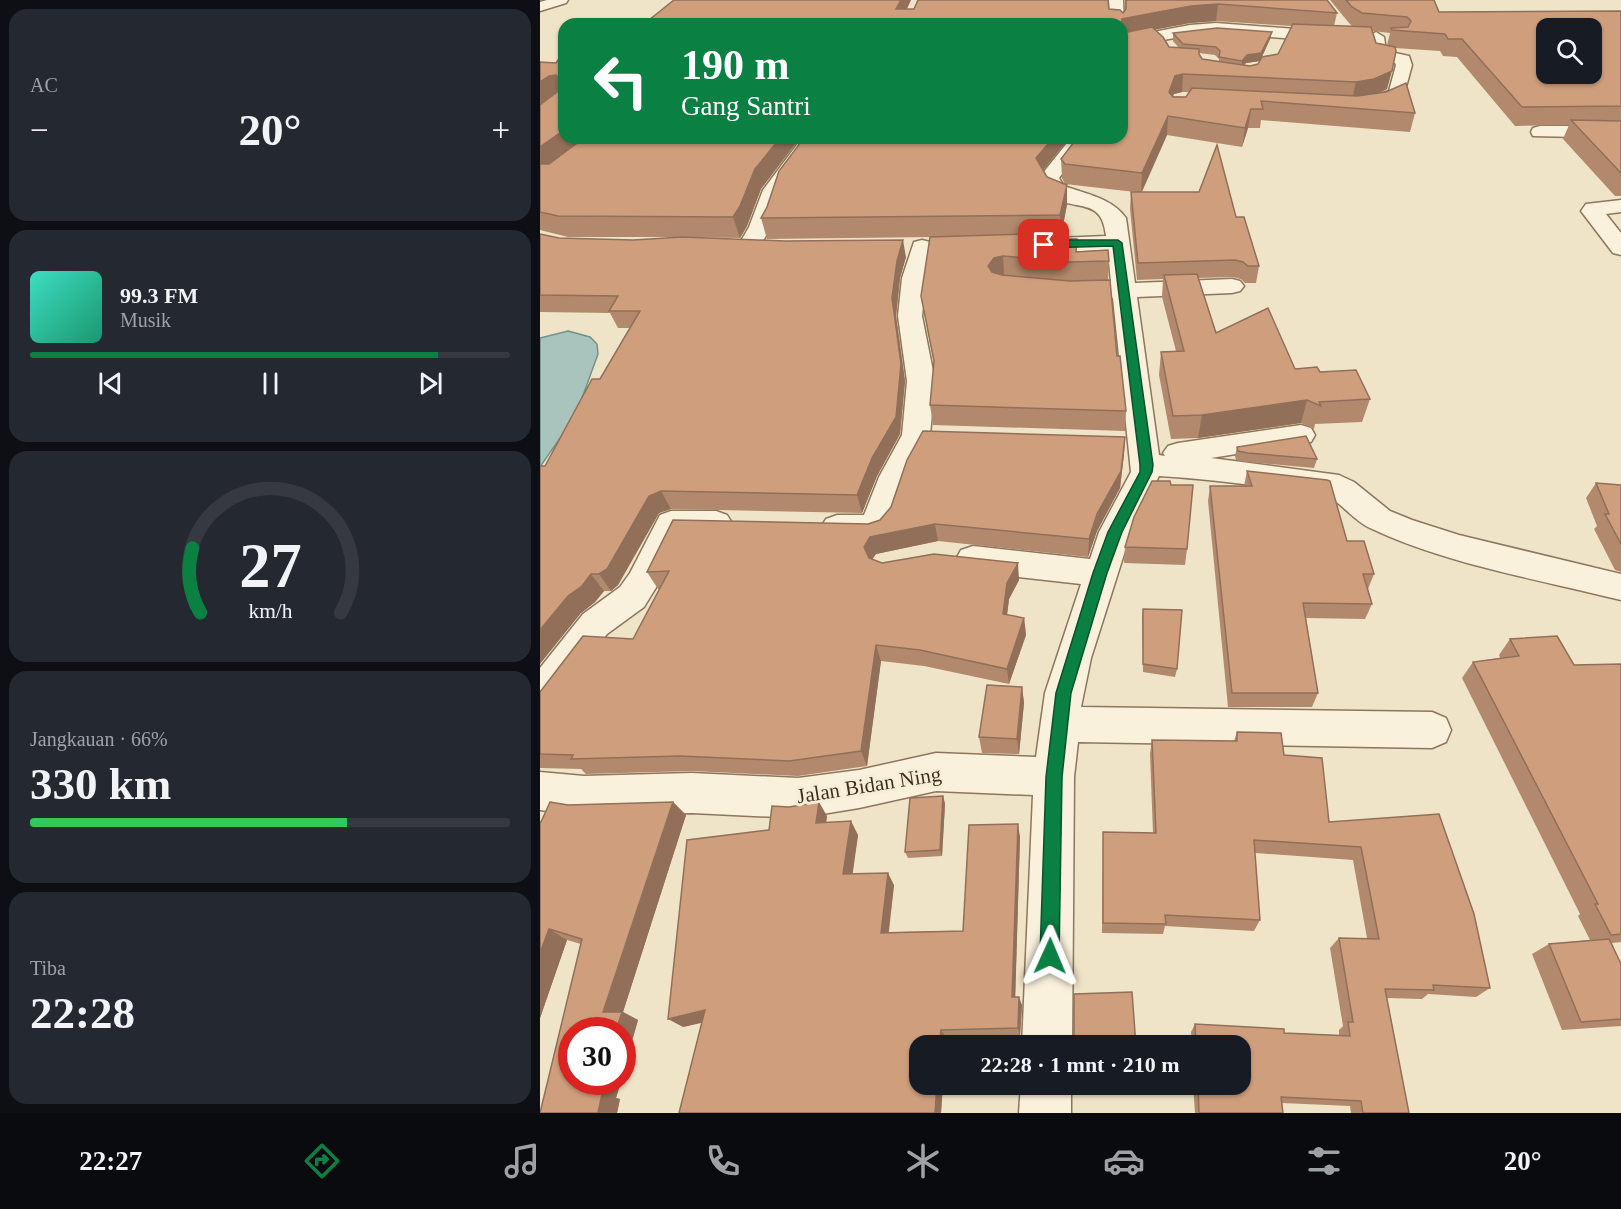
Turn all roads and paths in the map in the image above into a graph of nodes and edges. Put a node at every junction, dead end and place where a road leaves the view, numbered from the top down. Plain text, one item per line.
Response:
1 (561, 0) edge
2 (1116, 0) edge
3 (540, 7) edge
4 (1122, 18) edge
5 (1284, 33) junction
6 (1355, 33) junction
7 (1155, 37) junction
8 (1396, 39) edge
9 (1128, 42) edge
10 (1275, 50) dead end
11 (1172, 51) edge
12 (1340, 107) edge
13 (1540, 132) dead end
14 (1621, 132) edge
15 (808, 144) edge
16 (1076, 144) edge
17 (1621, 206) edge
18 (1118, 243) junction
19 (725, 246) edge
20 (921, 247) dead end
21 (1010, 247) edge
22 (1621, 248) edge
23 (1232, 286) dead end
24 (1124, 290) junction
25 (1080, 291) edge
26 (1301, 435) edge
27 (1111, 442) edge
28 (1145, 455) junction
29 (747, 524) edge
30 (802, 526) edge
31 (938, 556) edge
32 (1100, 573) junction
33 (1621, 587) edge
34 (540, 695) edge
35 (1059, 724) junction
36 (1432, 730) dead end
37 (1054, 777) junction
38 (540, 791) edge
39 (1047, 1035) edge
40 (1046, 1095) edge
41 (1046, 1113) edge

1 - 3 street
2 - 4 street
5 - 6 street
5 - 7 street
5 - 10 street
6 - 8 street
6 - 12 street
7 - 9 street
7 - 11 street
13 - 14 street
15 - 19 street
16 - 18 street
17 - 22 street
18 - 21 street
18 - 24 street
20 - 30 street
23 - 24 street
24 - 25 street
24 - 28 street
26 - 28 street
27 - 28 street
28 - 32 street
28 - 33 street
29 - 34 street
31 - 32 street
32 - 35 street
35 - 36 street
35 - 37 street
37 - 38 street, Jalan Bidan Ning
37 - 39 street
40 - 41 street

